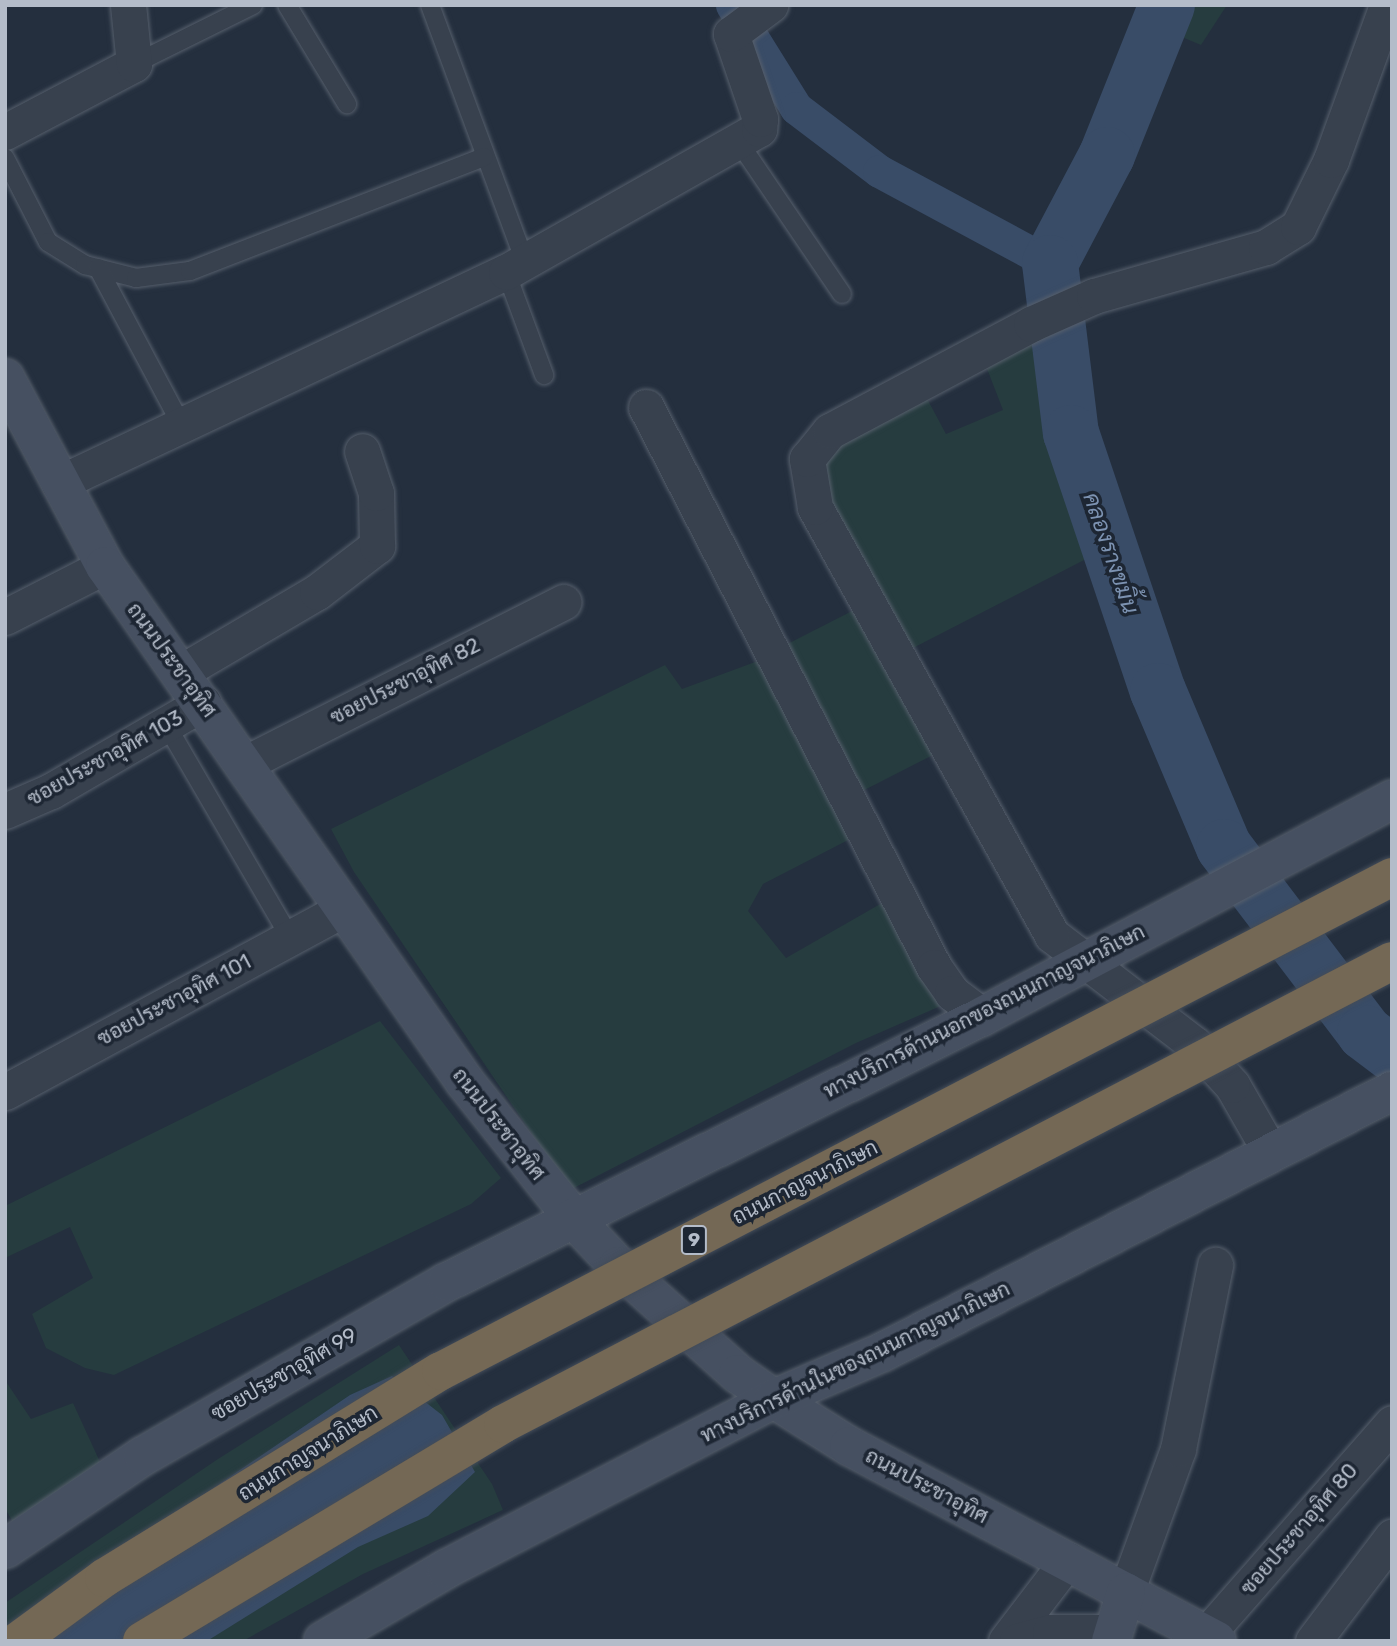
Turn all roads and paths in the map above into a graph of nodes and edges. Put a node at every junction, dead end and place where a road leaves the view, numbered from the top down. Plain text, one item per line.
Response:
1 (128, 5) edge
2 (253, 5) edge
3 (287, 5) edge
4 (430, 5) edge
5 (770, 5) edge
6 (1387, 5) edge
7 (134, 64) junction
8 (347, 104) dead end
9 (5, 132) edge
10 (738, 141) junction
11 (5, 158) edge
12 (484, 158) junction
13 (515, 267) junction
14 (98, 268) junction
15 (842, 294) dead end
16 (544, 375) dead end
17 (5, 378) edge
18 (646, 407) dead end
19 (181, 424) junction
20 (362, 451) dead end
21 (59, 483) junction
22 (105, 566) junction
23 (564, 602) dead end
24 (5, 617) edge
25 (181, 672) junction
26 (203, 703) junction
27 (167, 726) junction
28 (246, 763) junction
29 (1392, 799) edge
30 (5, 811) edge
31 (1392, 877) edge
32 (343, 909) junction
33 (290, 937) junction
34 (1085, 961) junction
35 (1392, 961) edge
36 (983, 1016) junction
37 (5, 1093) edge
38 (1382, 1096) edge
39 (1271, 1153) junction
40 (573, 1217) junction
41 (1215, 1265) dead end
42 (774, 1399) junction
43 (1392, 1423) edge
44 (1392, 1537) edge
45 (5, 1549) edge
46 (1068, 1560) junction
47 (1126, 1592) junction
48 (1112, 1636) edge
49 (1211, 1638) edge
50 (18, 1641) edge
51 (142, 1641) edge
52 (323, 1641) edge
53 (1006, 1641) edge
54 (1017, 1641) edge
55 (1313, 1641) edge

1 - 7 street
2 - 7 lane
3 - 8 lane
4 - 12 lane
5 - 10 street
6 - 34 street
7 - 9 street
10 - 13 street
10 - 15 lane
11 - 14 lane
12 - 13 lane
12 - 14 lane
13 - 16 lane
13 - 19 street
14 - 19 lane
17 - 21 main road, ถนนประชาอุทิศ
18 - 36 street
19 - 21 street
20 - 25 street
21 - 22 main road, ถนนประชาอุทิศ
22 - 24 street
22 - 25 main road, ถนนประชาอุทิศ
23 - 28 street, ซอยประชาอุทิศ 82
25 - 26 main road, ถนนประชาอุทิศ
26 - 27 street, ซอยประชาอุทิศ 103
26 - 28 main road, ถนนประชาอุทิศ
27 - 30 street, ซอยประชาอุทิศ 103
27 - 33 lane
28 - 32 main road, ถนนประชาอุทิศ
29 - 34 main road, ทางบริการด้านนอกของถนนกาญจนาภิเษก
31 - 50 highway, ถนนกาญจนาภิเษก / 9, bridge
32 - 33 street, ซอยประชาอุทิศ 101
32 - 40 main road, ถนนประชาอุทิศ
33 - 37 street, ซอยประชาอุทิศ 101
34 - 36 main road, ทางบริการด้านนอกของถนนกาญจนาภิเษก
34 - 39 street
35 - 51 highway, bridge
36 - 40 main road, ทางบริการด้านนอกของถนนกาญจนาภิเษก
38 - 39 main road, ทางบริการด้านในของถนนกาญจนาภิเษก
39 - 42 main road, ทางบริการด้านในของถนนกาญจนาภิเษก
40 - 42 main road, ถนนประชาอุทิศ
40 - 45 main road, ซอยประชาอุทิศ 99
41 - 47 street
42 - 46 main road, ถนนประชาอุทิศ
42 - 52 main road, ทางบริการด้านในของถนนกาญจนาภิเษก
43 - 49 street, ซอยประชาอุทิศ 80
44 - 55 street
46 - 47 main road, ถนนประชาอุทิศ
46 - 53 street
47 - 48 main road
47 - 49 main road, ถนนประชาอุทิศ
48 - 54 street

